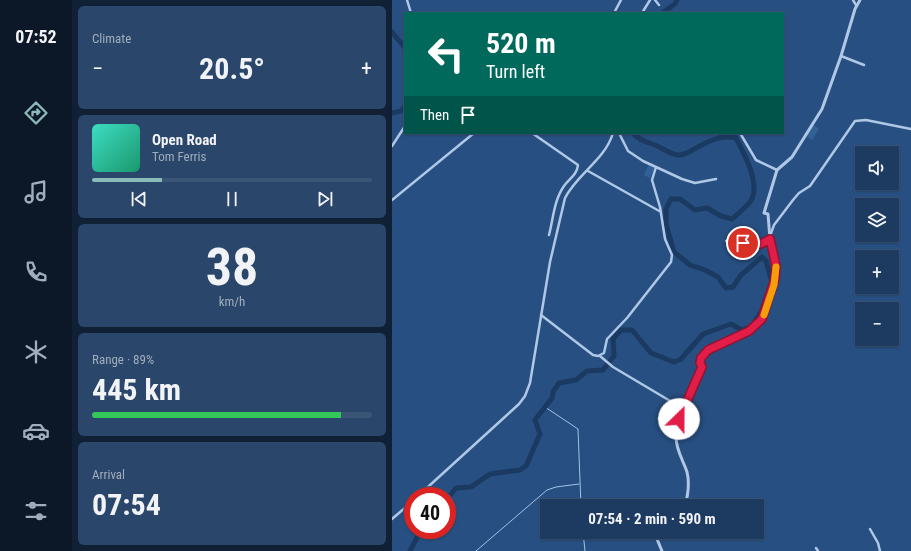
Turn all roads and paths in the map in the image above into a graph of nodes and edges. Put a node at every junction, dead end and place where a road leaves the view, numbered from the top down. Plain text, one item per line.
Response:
1 (407, 0) edge
2 (621, 0) edge
3 (650, 0) edge
4 (655, 0) edge
5 (659, 0) edge
6 (853, 0) edge
7 (860, 0) edge
8 (856, 5) junction
9 (412, 12) edge
10 (615, 12) edge
11 (643, 12) edge
12 (841, 56) junction
13 (864, 65) dead end
14 (404, 128) edge
15 (911, 129) edge
16 (473, 134) edge
17 (534, 134) edge
18 (613, 134) edge
19 (620, 134) edge
20 (741, 134) edge
21 (392, 146) edge
22 (656, 167) junction
23 (777, 170) junction
24 (588, 171) junction
25 (573, 176) junction
26 (716, 179) dead end
27 (578, 181) junction
28 (392, 200) edge
29 (661, 212) junction
30 (549, 235) dead end
31 (770, 238) junction
32 (726, 241) dead end
33 (541, 315) junction
34 (600, 356) junction
35 (682, 408) junction
36 (662, 412) dead end
37 (679, 419) junction
38 (428, 487) edge
39 (686, 499) edge
40 (404, 509) edge
41 (392, 519) edge
42 (870, 529) dead end
43 (657, 539) edge
44 (816, 548) dead end
45 (662, 551) edge
46 (818, 551) edge
47 (880, 551) edge

1 - 9 street
2 - 10 street
3 - 11 street
4 - 5 street
6 - 8 street
7 - 8 street
8 - 12 street
12 - 13 street
12 - 23 street
14 - 21 street
15 - 31 street
16 - 28 street
17 - 25 street
18 - 24 street
19 - 22 street
20 - 23 street
22 - 26 street
22 - 29 street
23 - 31 street
24 - 27 street
24 - 29 street
25 - 27 street
25 - 30 street
27 - 33 street
29 - 34 street
31 - 32 street
31 - 35 street
33 - 34 street
33 - 38 street
34 - 35 street
35 - 37 street
36 - 37 street
37 - 39 street
40 - 41 street
42 - 47 street
43 - 45 street
44 - 46 street

